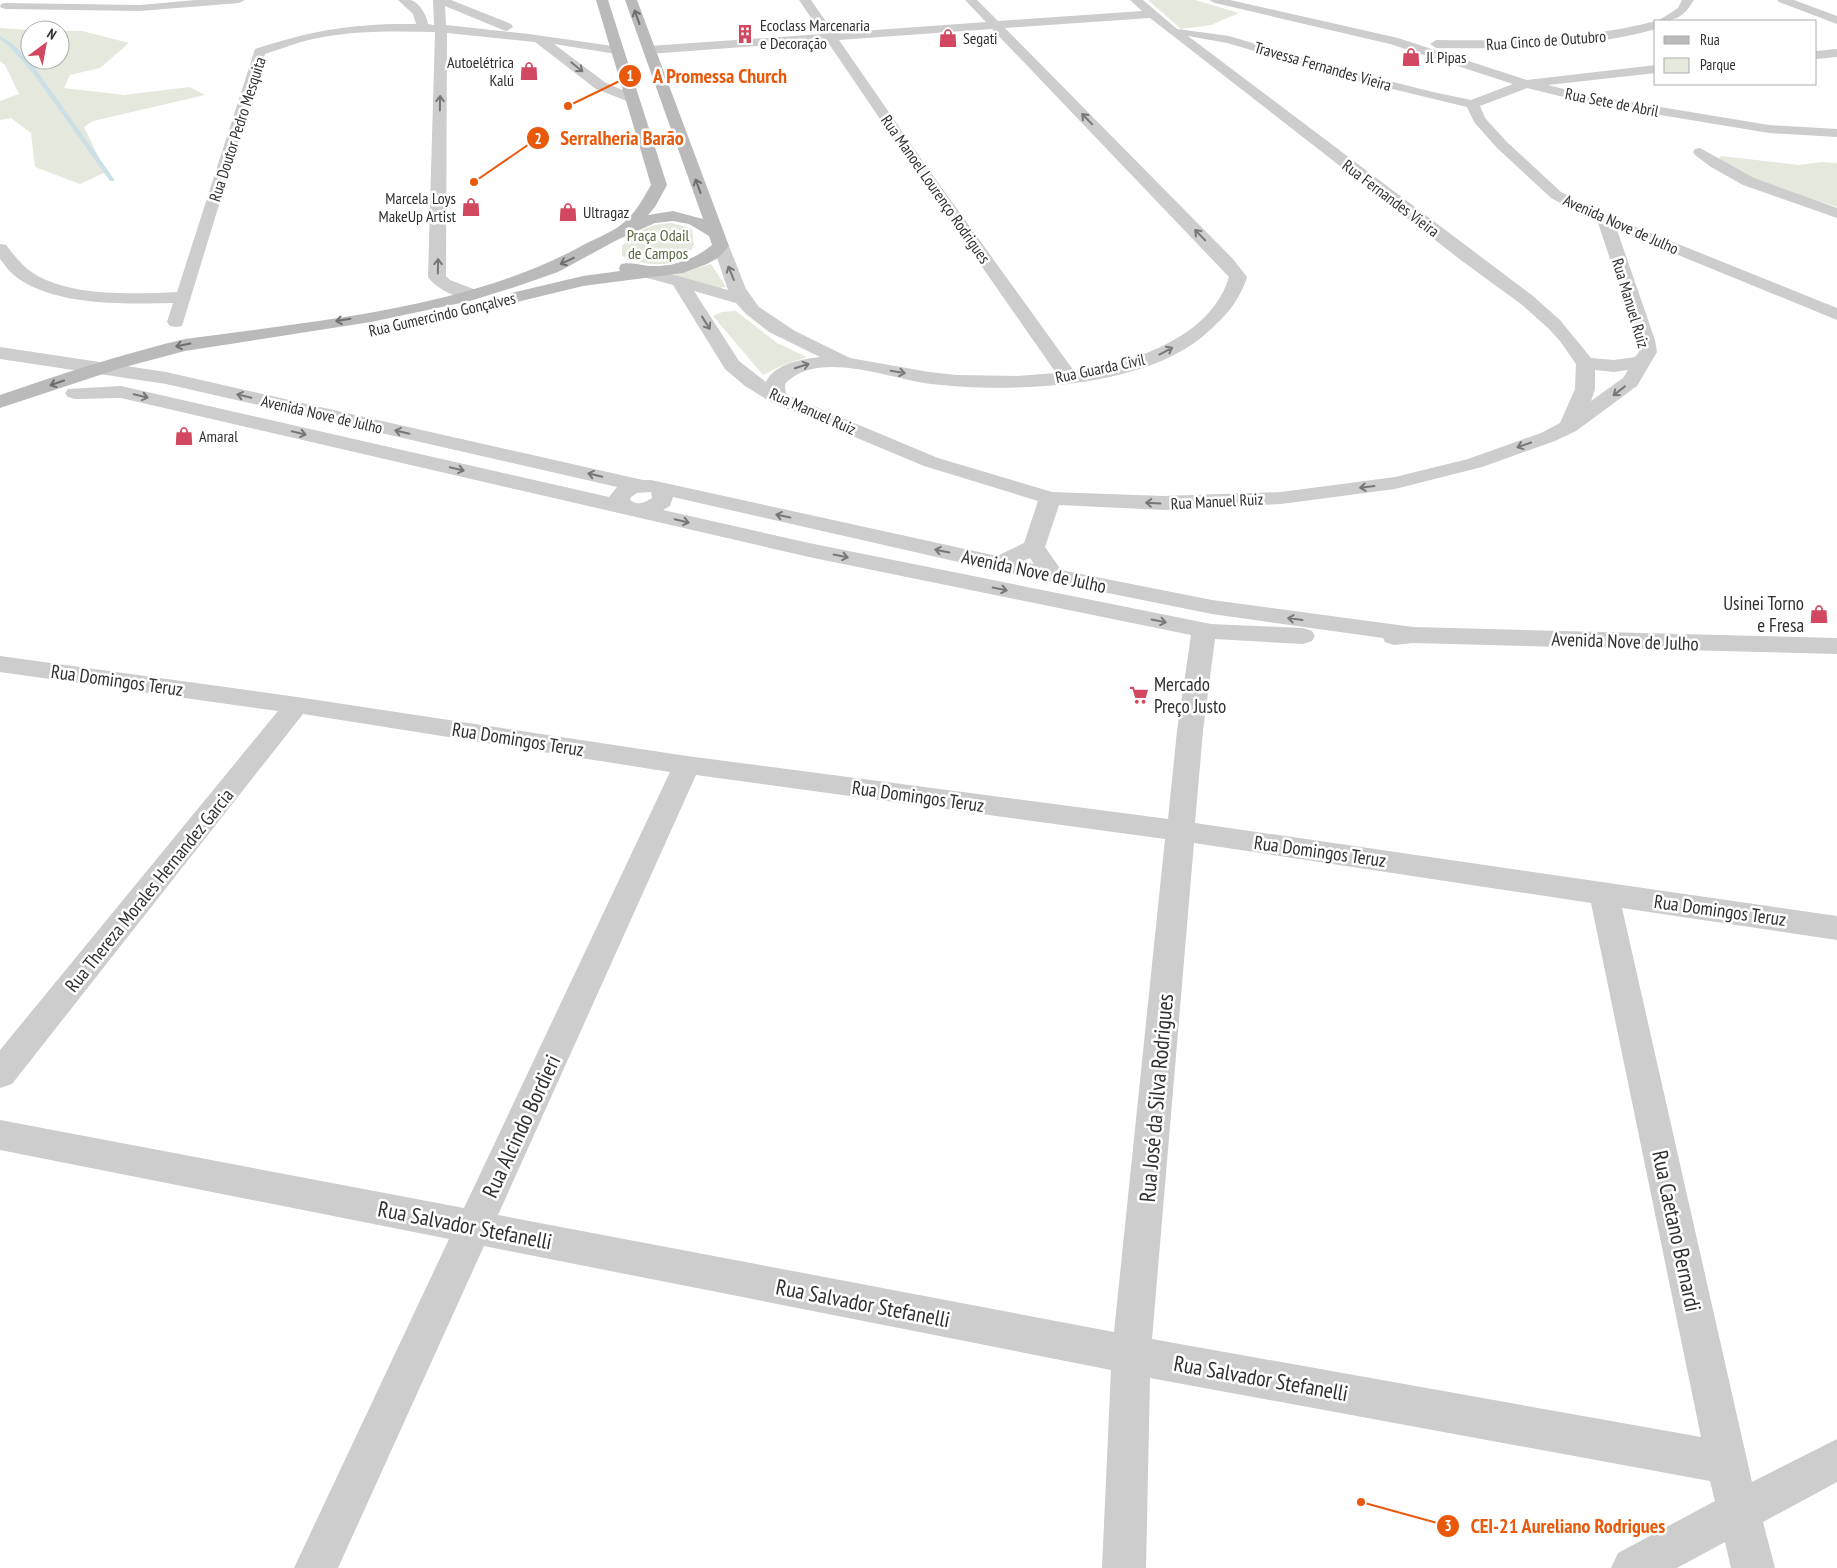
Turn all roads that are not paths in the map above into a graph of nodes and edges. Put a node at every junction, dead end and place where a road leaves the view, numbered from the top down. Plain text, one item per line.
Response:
1 (239, 0) edge
2 (404, 0) edge
3 (440, 0) edge
4 (602, 0) edge
5 (631, 0) edge
6 (805, 0) edge
7 (971, 0) edge
8 (1136, 0) edge
9 (1215, 0) edge
10 (1688, 0) edge
11 (1783, 0) edge
12 (226, 1) edge
13 (5, 6) dead end
14 (1150, 14) junction
15 (1666, 20) edge
16 (1837, 20) edge
17 (996, 26) junction
18 (1654, 26) edge
19 (421, 28) junction
20 (511, 28) junction
21 (610, 30) junction
22 (1174, 32) junction
23 (496, 34) junction
24 (441, 35) junction
25 (830, 37) junction
26 (537, 39) junction
27 (1394, 41) junction
28 (563, 42) junction
29 (1436, 44) junction
30 (1415, 48) junction
31 (616, 50) junction
32 (649, 50) junction
33 (1837, 53) edge
34 (1817, 55) edge
35 (1654, 69) edge
36 (1526, 84) junction
37 (632, 99) junction
38 (1472, 104) junction
39 (1837, 133) edge
40 (1700, 152) dead end
41 (1837, 213) edge
42 (1606, 220) junction
43 (629, 226) junction
44 (610, 238) junction
45 (717, 239) junction
46 (0, 249) edge
47 (1687, 253) junction
48 (1617, 255) junction
49 (646, 272) junction
50 (680, 282) junction
51 (470, 294) junction
52 (184, 297) junction
53 (742, 299) junction
54 (1837, 315) edge
55 (176, 322) dead end
56 (0, 353) edge
57 (1643, 362) junction
58 (1585, 363) junction
59 (850, 364) junction
60 (103, 367) junction
61 (140, 373) junction
62 (1069, 377) junction
63 (75, 393) junction
64 (778, 398) junction
65 (0, 402) edge
66 (0, 420) edge
67 (1569, 427) junction
68 (651, 488) junction
69 (1050, 498) junction
70 (629, 508) junction
71 (1034, 547) junction
72 (998, 564) junction
73 (1052, 575) junction
74 (1210, 622) junction
75 (1837, 646) edge
76 (0, 664) edge
77 (297, 705) junction
78 (687, 765) junction
79 (1180, 831) junction
80 (1604, 893) junction
81 (1837, 928) edge
82 (0, 1074) edge
83 (0, 1135) edge
84 (474, 1226) junction
85 (1131, 1355) junction
86 (1837, 1460) edge
87 (1727, 1464) junction
88 (1740, 1511) junction
89 (316, 1568) edge
90 (1124, 1568) edge
91 (1633, 1568) edge
92 (1753, 1568) edge

1 - 12 street
2 - 19 street
3 - 20 street
3 - 24 street
4 - 21 main road
32 -> 5 main road
6 - 25 street, Rua Manoel Lourenço Rodrigues
7 - 17 street, Rua Guarda Civil
8 - 14 street, Rua Fernandes Vieira
9 - 27 street
10 - 15 street
11 - 16 street
12 - 13 street
14 - 17 street
14 - 22 street, Rua Fernandes Vieira
17 - 25 street
62 -> 17 street, Rua Guarda Civil
18 - 29 street, Rua Cinco de Outubro
19 - 24 street, Rua Doutor Pedro Mesquita
19 - 52 street, Rua Doutor Pedro Mesquita
20 - 23 street
20 - 26 street
21 - 28 street
21 - 31 main road
22 - 38 street, Travessa Fernandes Vieira
22 - 58 street, Rua Fernandes Vieira
23 - 24 street, Rua Doutor Pedro Mesquita
23 - 26 street
51 -> 24 street
25 - 32 street
25 - 62 street, Rua Manoel Lourenço Rodrigues
26 - 28 street
26 -> 37 street
27 - 29 street, Rua Cinco de Outubro
27 - 30 street, Rua Sete de Abril
28 - 31 street
29 - 30 street, Rua Cinco de Outubro
30 - 36 street, Rua Sete de Abril
31 - 37 main road
45 -> 32 main road
33 - 34 street
35 - 36 street
36 - 38 street
36 - 39 street, Rua Sete de Abril
37 - 43 main road
38 - 42 street, Avenida Nove de Julho
40 - 41 street
42 - 47 street, Avenida Nove de Julho
42 - 48 street, Rua Manuel Ruiz
43 - 44 main road, Rua Gumercindo Gonçalves
43 - 45 main road
44 - 49 main road
44 -> 51 main road, Rua Gumercindo Gonçalves
45 - 49 main road
53 -> 45 street
46 - 52 street
47 - 48 street
47 - 54 street, Avenida Nove de Julho
48 - 57 street, Rua Manuel Ruiz
49 - 50 street, Rua Gumercindo Gonçalves
49 - 61 main road, Rua Gumercindo Gonçalves
50 - 53 street, Rua Gumercindo Gonçalves
50 -> 64 street, Rua Manuel Ruiz
51 -> 60 main road, Rua Gumercindo Gonçalves
52 - 55 street, Rua Doutor Pedro Mesquita
53 - 59 street
56 - 60 street, Avenida Nove de Julho
57 - 58 street
57 -> 67 street, Rua Manuel Ruiz
58 - 67 street
59 -> 62 street, Rua Guarda Civil
64 -> 59 street, Rua Guarda Civil
60 - 61 street, Avenida Nove de Julho
60 -> 65 main road, Rua Gumercindo Gonçalves
61 - 63 main road, Rua Gumercindo Gonçalves
68 -> 61 street, Avenida Nove de Julho
63 - 66 main road, Rua Gumercindo Gonçalves
63 -> 70 street, Avenida Nove de Julho
64 - 69 street, Rua Manuel Ruiz
67 -> 69 street, Rua Manuel Ruiz
68 - 70 street
72 -> 68 street, Avenida Nove de Julho
69 - 71 street
70 -> 74 street, Avenida Nove de Julho
71 - 72 street
71 - 73 street
72 - 73 street, Avenida Nove de Julho
73 - 74 street, Avenida Nove de Julho
74 - 75 street, Avenida Nove de Julho
74 - 79 street, Rua José da Silva Rodrigues
76 - 77 street, Rua Domingos Teruz
77 - 78 street, Rua Domingos Teruz
77 - 82 street, Rua Thereza Morales Hernandez Garcia
78 - 79 street, Rua Domingos Teruz
78 - 84 street, Rua Alcindo Bordieri
79 - 80 street, Rua Domingos Teruz
79 - 85 street, Rua José da Silva Rodrigues
80 - 81 street, Rua Domingos Teruz
80 - 87 street, Rua Caetano Bernardi
83 - 84 street, Rua Salvador Stefanelli
84 - 85 street, Rua Salvador Stefanelli
84 - 89 street, Rua Alcindo Bordieri
85 - 87 street, Rua Salvador Stefanelli
85 - 90 street, Rua José da Silva Rodrigues
86 - 88 street
87 - 88 street, Rua Caetano Bernardi
88 - 91 street
88 - 92 street, Rua Caetano Bernardi

